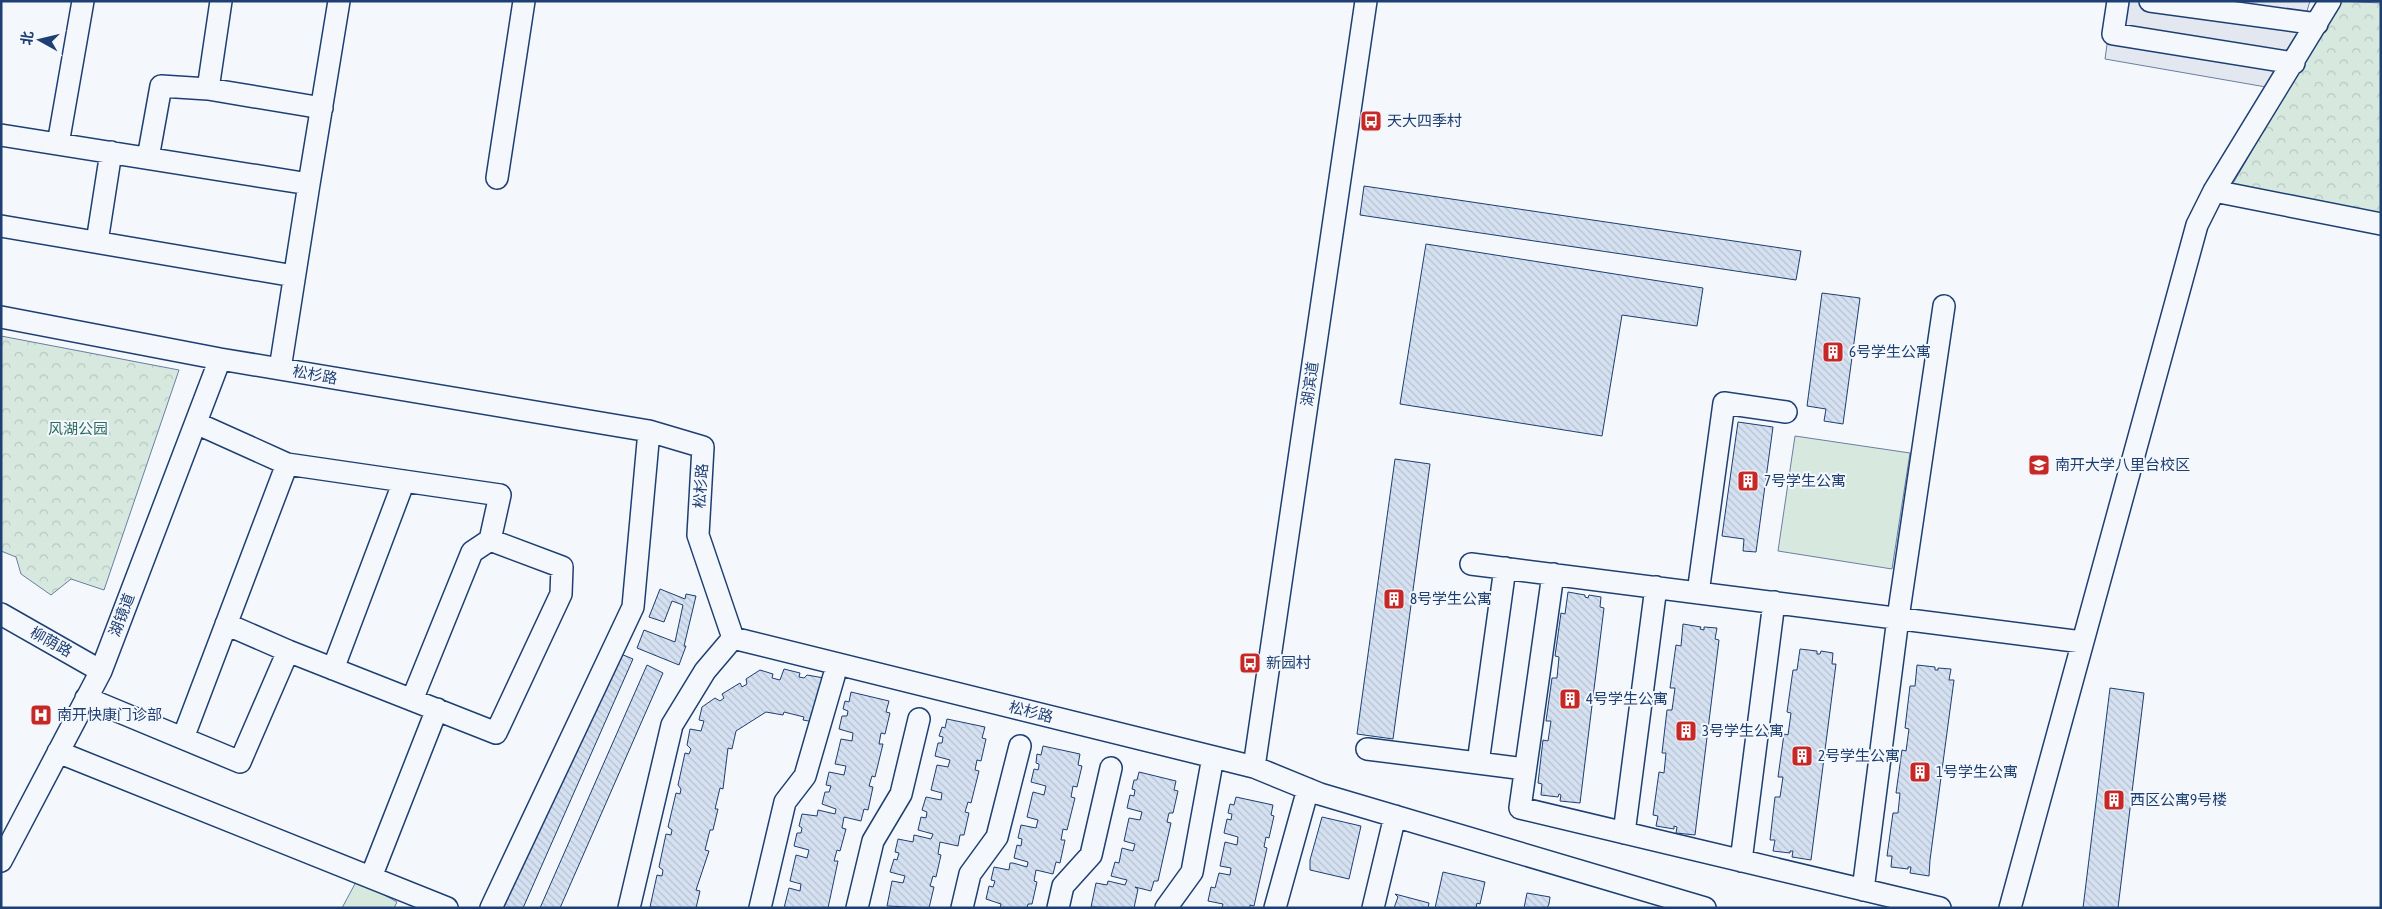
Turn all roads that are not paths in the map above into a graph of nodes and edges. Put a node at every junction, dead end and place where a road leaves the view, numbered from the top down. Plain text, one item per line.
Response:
1 (82, 1) edge
2 (221, 1) edge
3 (340, 1) edge
4 (524, 1) edge
5 (1366, 1) edge
6 (2118, 1) edge
7 (2150, 1) edge
8 (2330, 1) edge
9 (2317, 24) junction
10 (2294, 63) junction
11 (208, 90) junction
12 (322, 108) junction
13 (1, 134) edge
14 (58, 144) junction
15 (110, 152) junction
16 (148, 158) junction
17 (497, 178) dead end
18 (309, 184) junction
19 (2214, 191) junction
20 (2381, 224) edge
21 (1, 226) edge
22 (97, 242) junction
23 (294, 276) junction
24 (1944, 306) dead end
25 (1, 317) edge
26 (220, 359) junction
27 (280, 369) junction
28 (1786, 412) dead end
29 (196, 423) junction
30 (649, 431) junction
31 (287, 464) junction
32 (404, 481) junction
33 (490, 540) junction
34 (1471, 564) dead end
35 (1505, 568) junction
36 (1553, 574) junction
37 (1656, 587) junction
38 (1698, 592) junction
39 (1774, 602) junction
40 (1, 614) edge
41 (1898, 618) junction
42 (226, 624) junction
43 (733, 638) junction
44 (2082, 642) junction
45 (288, 651) junction
46 (333, 669) junction
47 (101, 671) junction
48 (834, 676) dead end
49 (86, 698) junction
50 (412, 700) junction
51 (437, 710) junction
52 (919, 719) dead end
53 (183, 738) junction
54 (1020, 746) dead end
55 (1367, 749) dead end
56 (58, 752) junction
57 (1213, 757) junction
58 (1478, 763) junction
59 (1254, 767) junction
60 (1111, 768) dead end
61 (1525, 769) junction
62 (1308, 789) junction
63 (1395, 816) junction
64 (1624, 833) junction
65 (1, 861) edge
66 (1741, 861) junction
67 (371, 877) junction
68 (1863, 890) junction
69 (447, 908) edge
70 (492, 908) edge
71 (629, 908) edge
72 (760, 908) edge
73 (857, 908) edge
74 (962, 908) edge
75 (1058, 908) edge
76 (1166, 908) edge
77 (1275, 908) edge
78 (1373, 908) edge
79 (1705, 908) edge
80 (1940, 908) edge
81 (2010, 908) edge

1 - 14 street
2 - 11 street
3 - 12 street
4 - 17 street
5 - 59 street, 湖滨道
6 - 10 street
7 - 9 street
8 - 9 street
9 - 10 street
10 - 19 street
11 - 12 street
11 - 16 street
12 - 18 street
13 - 14 street
14 - 15 street
15 - 16 street
15 - 22 street
16 - 18 street
18 - 23 street
19 - 20 street
19 - 44 street
21 - 22 street
22 - 23 street
23 - 27 street
24 - 41 street
25 - 26 street, 松杉路
26 - 27 street, 松杉路
26 - 29 street, 湖镜道
27 - 30 street, 松杉路
28 - 38 street
29 - 31 street
29 - 47 street, 湖镜道
30 - 43 street, 松杉路
30 - 70 street
31 - 32 street
31 - 42 street
32 - 33 street
32 - 46 street
33 - 50 street
33 - 51 street
34 - 35 street
35 - 36 street
35 - 58 street
36 - 37 street
36 - 61 street
37 - 38 street
37 - 64 street
38 - 39 street
39 - 41 street
39 - 66 street
40 - 47 street, 柳荫路
41 - 44 street
41 - 68 street
42 - 45 street
42 - 53 street
43 - 57 street, 松杉路
43 - 71 street
44 - 81 street
45 - 46 street
45 - 53 street
46 - 50 street
47 - 49 street, 湖镜道
48 - 72 street
49 - 53 street
49 - 56 street, 湖镜道
50 - 51 street
51 - 67 street
52 - 73 street
54 - 74 street
55 - 58 street
56 - 65 street, 湖镜道
56 - 67 street
57 - 59 street, 松杉路
57 - 76 street
58 - 61 street
59 - 62 street, 松杉路
60 - 75 street
61 - 64 street
62 - 63 street, 松杉路
62 - 77 street
63 - 78 street
63 - 79 street, 松杉路
64 - 66 street
66 - 68 street
67 - 69 street
68 - 80 street

